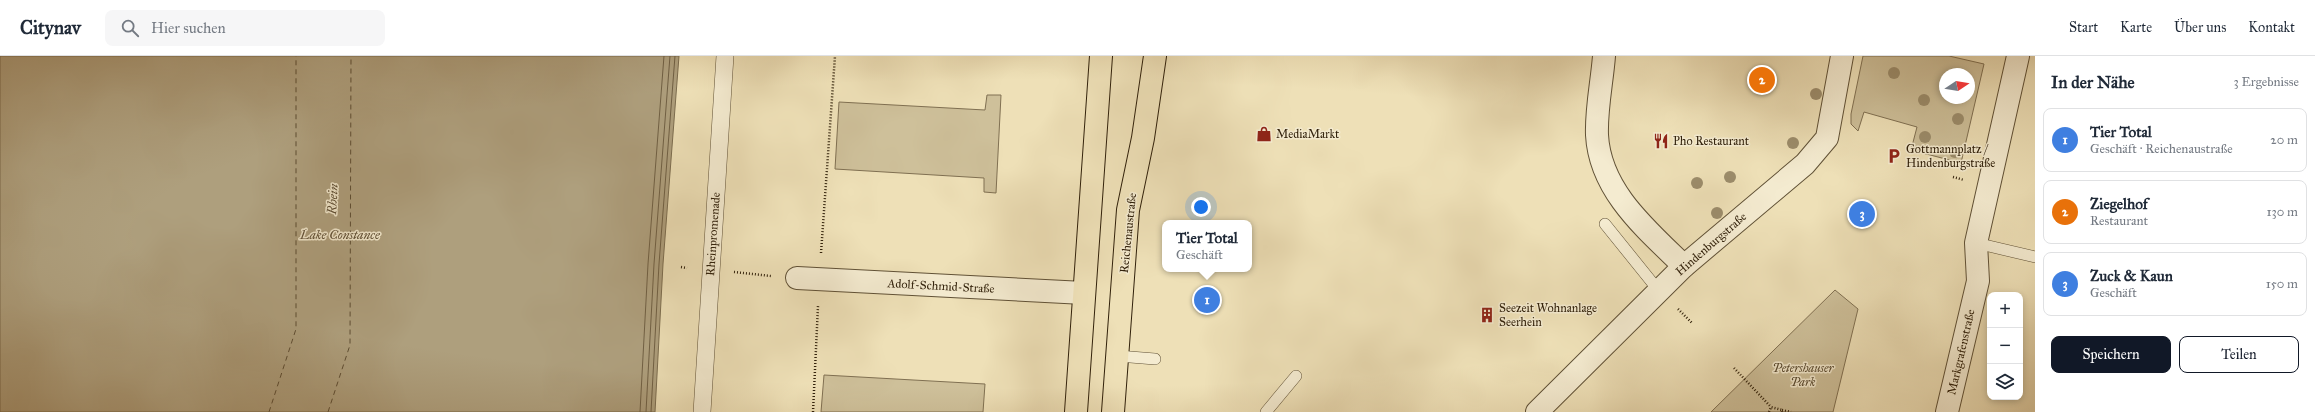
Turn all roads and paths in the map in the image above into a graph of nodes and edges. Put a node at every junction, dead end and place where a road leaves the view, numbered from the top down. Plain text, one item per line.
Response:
1 (725, 56) edge
2 (835, 56) edge
3 (1101, 56) edge
4 (1155, 56) edge
5 (1604, 56) edge
6 (1842, 56) edge
7 (2018, 56) edge
8 (1604, 224) dead end
9 (1976, 243) junction
10 (821, 248) dead end
11 (2035, 257) edge
12 (1684, 266) junction
13 (711, 270) junction
14 (797, 278) joint
15 (819, 280) junction
16 (1659, 291) junction
17 (1084, 293) junction
18 (1118, 356) junction
19 (1155, 359) dead end
20 (1734, 368) dead end
21 (1296, 376) dead end
22 (1771, 407) junction
23 (1782, 411) edge
24 (702, 412) edge
25 (813, 412) edge
26 (1076, 412) edge
27 (1114, 412) edge
28 (1266, 412) edge
29 (1537, 412) edge
30 (1769, 412) edge
31 (1791, 412) edge
32 (1947, 412) edge

1 - 13 street, Rheinpromenade
2 - 10 path
3 - 17 main road
4 - 18 main road, Reichenaustraße
5 - 12 street
6 - 12 street, Hindenburgstraße
7 - 9 street, Markgrafenstraße
8 - 16 lane
9 - 11 lane
9 - 32 street, Markgrafenstraße
12 - 16 street, Hindenburgstraße
13 - 14 path
13 - 24 street, Rheinpromenade
14 - 15 street, Adolf-Schmid-Straße
15 - 17 street, Adolf-Schmid-Straße
15 - 25 path
16 - 29 street, Hindenburgstraße
17 - 26 main road
18 - 19 lane
18 - 27 main road, Reichenaustraße
20 - 22 path
21 - 28 lane
22 - 23 path
22 - 30 path
23 - 31 path

